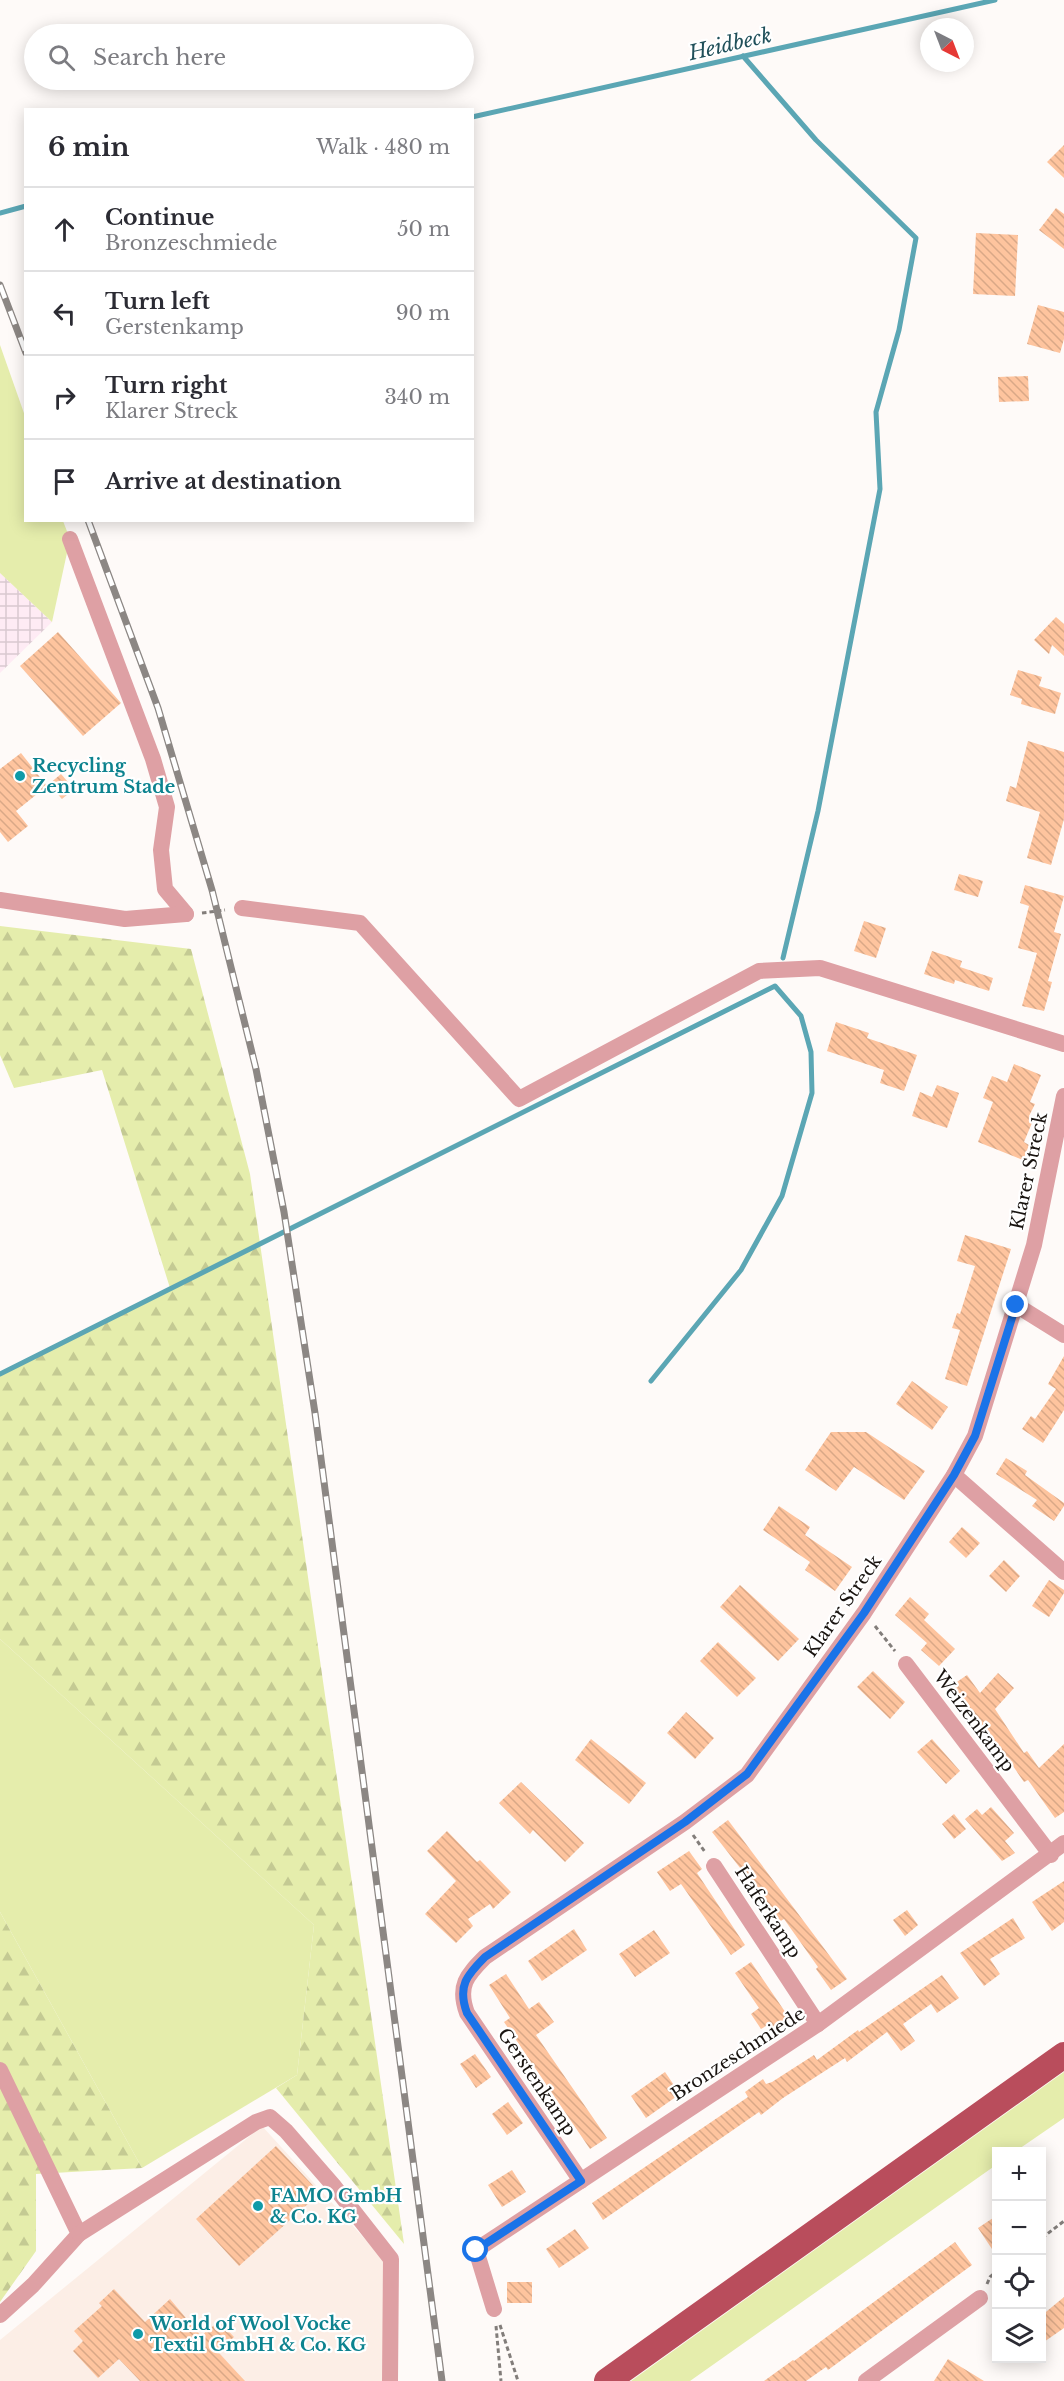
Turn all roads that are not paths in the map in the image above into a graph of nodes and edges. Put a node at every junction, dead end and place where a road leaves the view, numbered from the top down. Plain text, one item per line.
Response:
1 (70, 539) dead end
2 (0, 900) edge
3 (242, 908) road end
4 (1064, 1044) edge
5 (1064, 1096) edge
6 (1064, 1102) edge
7 (1016, 1305) junction
8 (1064, 1335) edge
9 (954, 1475) junction
10 (1064, 1572) edge
11 (906, 1664) road end
12 (1064, 1843) edge
13 (1051, 1855) junction
14 (714, 1866) road end
15 (463, 2003) joint
16 (818, 2024) junction
17 (1064, 2055) edge
18 (0, 2070) edge
19 (581, 2181) junction
20 (80, 2234) junction
21 (980, 2298) dead end
22 (494, 2309) road end
23 (0, 2315) edge
24 (871, 2380) edge
25 (390, 2381) edge
26 (607, 2381) edge

1 - 2 street
3 - 4 street
5 - 6 street, Klarer Streck
6 - 7 street, Klarer Streck
7 - 8 street
7 - 9 street, Klarer Streck
9 - 10 street
9 - 15 street, Klarer Streck
11 - 13 street, Weizenkamp
12 - 13 street, Bronzeschmiede
13 - 16 street, Bronzeschmiede
14 - 16 street, Haferkamp
15 - 19 street, Gerstenkamp
16 - 19 street, Bronzeschmiede
17 - 26 main road
18 - 20 street
19 - 22 street, Bronzeschmiede
20 - 23 street
20 - 25 street
21 - 24 street

